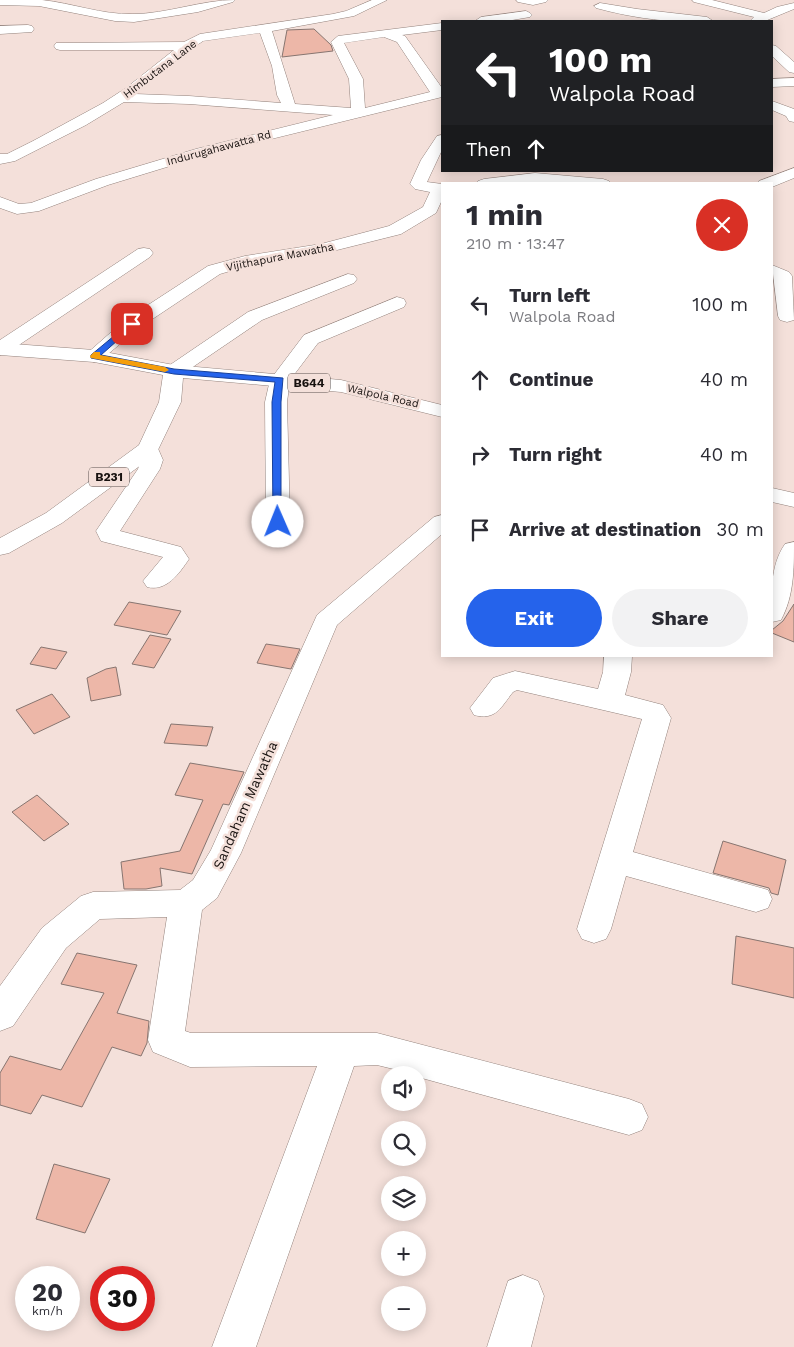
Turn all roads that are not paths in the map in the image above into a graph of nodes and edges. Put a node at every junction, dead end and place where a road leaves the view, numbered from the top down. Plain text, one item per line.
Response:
1 (229, 0) edge
2 (381, 0) edge
3 (522, 0) edge
4 (542, 0) edge
5 (698, 0) edge
6 (774, 0) edge
7 (0, 2) edge
8 (794, 5) edge
9 (600, 6) dead end
10 (526, 15) dead end
11 (761, 19) edge
12 (488, 20) edge
13 (687, 20) edge
14 (207, 24) dead end
15 (441, 27) edge
16 (28, 29) dead end
17 (265, 29) junction
18 (0, 30) edge
19 (223, 34) junction
20 (386, 34) junction
21 (60, 46) dead end
22 (186, 46) junction
23 (773, 50) edge
24 (794, 69) edge
25 (794, 82) edge
26 (773, 83) edge
27 (441, 94) edge
28 (441, 95) edge
29 (773, 96) edge
30 (787, 97) dead end
31 (122, 98) junction
32 (773, 105) edge
33 (290, 108) junction
34 (358, 113) junction
35 (792, 125) edge
36 (441, 141) edge
37 (0, 159) edge
38 (773, 164) edge
39 (794, 166) edge
40 (794, 173) edge
41 (537, 174) edge
42 (495, 182) edge
43 (590, 182) edge
44 (772, 182) edge
45 (773, 184) edge
46 (441, 189) edge
47 (794, 189) edge
48 (0, 202) edge
49 (436, 211) edge
50 (144, 253) dead end
51 (773, 271) edge
52 (348, 279) dead end
53 (397, 303) dead end
54 (787, 316) dead end
55 (0, 349) edge
56 (94, 356) junction
57 (174, 371) junction
58 (280, 380) junction
59 (441, 410) edge
60 (148, 449) junction
61 (773, 495) edge
62 (794, 500) edge
63 (278, 522) dead end
64 (441, 523) edge
65 (0, 548) edge
66 (794, 549) edge
67 (156, 581) dead end
68 (773, 611) edge
69 (618, 657) edge
70 (609, 701) junction
71 (484, 708) dead end
72 (615, 860) junction
73 (756, 899) dead end
74 (186, 902) junction
75 (594, 929) dead end
76 (0, 1015) edge
77 (342, 1048) junction
78 (629, 1117) dead end
79 (523, 1296) dead end
80 (234, 1347) edge
81 (509, 1347) edge

1 - 7 street
2 - 17 street, Himbutana Lane
3 - 4 street
5 - 11 street
6 - 8 street
8 - 11 street
9 - 13 street
10 - 12 street
14 - 19 street
15 - 20 street
16 - 18 street
17 - 19 street, Himbutana Lane
17 - 33 street
19 - 22 street, Himbutana Lane
20 - 27 street
20 - 34 street
21 - 22 street
22 - 31 street, Himbutana Lane
23 - 24 street
25 - 26 street
28 - 34 street, Indurugahawatta Rd
29 - 30 street
31 - 33 street
31 - 37 street, Himbutana Lane
32 - 35 street
33 - 34 street
34 - 48 street, Indurugahawatta Rd
36 - 46 street
38 - 39 street
40 - 44 street
41 - 42 street
41 - 43 street
45 - 47 street
46 - 49 street, Vijithapura Mawatha
49 - 56 street, Vijithapura Mawatha
50 - 55 street
51 - 54 street
52 - 57 street
53 - 58 street
55 - 56 street, B644
56 - 57 street, B644
57 - 58 street, Walpola Road / B644
57 - 60 street, B231
58 - 59 street, Walpola Road / B644
58 - 63 street
60 - 65 street, B231
60 - 67 street
61 - 62 street
64 - 74 street, Sandaham Mawatha
66 - 68 street
69 - 70 street
70 - 71 street
70 - 72 street
72 - 73 street
72 - 75 street
74 - 76 street
74 - 77 street
77 - 78 street
77 - 80 street
79 - 81 street

